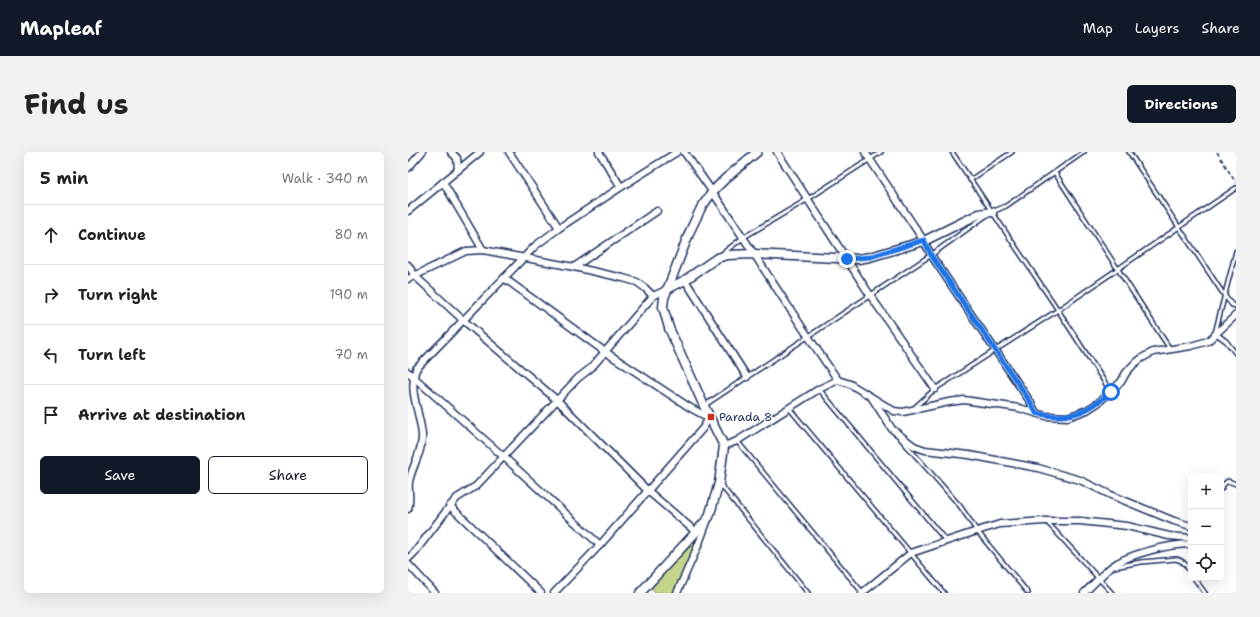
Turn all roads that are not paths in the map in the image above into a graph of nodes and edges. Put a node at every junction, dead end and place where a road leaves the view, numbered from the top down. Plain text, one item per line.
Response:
1 (422, 152) edge
2 (451, 152) edge
3 (480, 152) edge
4 (509, 152) edge
5 (599, 152) edge
6 (677, 152) edge
7 (684, 152) edge
8 (757, 152) edge
9 (777, 152) edge
10 (865, 152) edge
11 (881, 152) edge
12 (952, 152) edge
13 (1012, 152) edge
14 (1084, 152) edge
15 (1129, 152) edge
16 (870, 160) junction
17 (408, 168) edge
18 (458, 170) junction
19 (1055, 173) junction
20 (970, 180) junction
21 (443, 182) junction
22 (621, 187) junction
23 (1236, 188) edge
24 (713, 191) junction
25 (808, 199) junction
26 (408, 210) edge
27 (657, 211) dead end
28 (992, 212) junction
29 (559, 228) junction
30 (1178, 228) junction
31 (744, 237) junction
32 (924, 240) junction
33 (484, 250) junction
34 (1236, 251) edge
35 (754, 254) junction
36 (931, 255) junction
37 (524, 257) junction
38 (717, 258) junction
39 (847, 259) junction
40 (408, 265) edge
41 (574, 267) junction
42 (1118, 269) junction
43 (415, 276) junction
44 (408, 278) edge
45 (504, 278) junction
46 (685, 280) junction
47 (666, 290) junction
48 (870, 295) junction
49 (1224, 295) junction
50 (653, 296) junction
51 (1236, 306) edge
52 (1058, 310) junction
53 (1236, 315) edge
54 (463, 320) junction
55 (1215, 334) junction
56 (808, 337) junction
57 (1170, 349) junction
58 (995, 350) junction
59 (604, 351) junction
60 (1236, 354) edge
61 (410, 374) edge
62 (747, 377) junction
63 (838, 380) junction
64 (819, 389) junction
65 (935, 389) junction
66 (1111, 392) junction
67 (872, 398) junction
68 (558, 401) junction
69 (704, 406) junction
70 (788, 408) junction
71 (912, 410) junction
72 (1036, 413) junction
73 (709, 418) junction
74 (892, 429) junction
75 (737, 441) junction
76 (724, 446) junction
77 (504, 456) junction
78 (408, 483) edge
79 (720, 483) junction
80 (1224, 484) edge
81 (1236, 484) edge
82 (648, 491) junction
83 (409, 500) edge
84 (450, 506) junction
85 (408, 509) edge
86 (709, 516) junction
87 (1045, 521) junction
88 (1188, 525) edge
89 (977, 531) junction
90 (696, 532) junction
91 (1188, 538) edge
92 (946, 542) junction
93 (600, 544) junction
94 (1188, 544) edge
95 (911, 553) junction
96 (408, 559) edge
97 (408, 564) edge
98 (1111, 568) junction
99 (1188, 568) edge
100 (1099, 578) junction
101 (1196, 581) edge
102 (679, 592) edge
103 (435, 593) edge
104 (541, 593) edge
105 (554, 593) edge
106 (640, 593) edge
107 (808, 593) edge
108 (863, 593) edge
109 (944, 593) edge
110 (1028, 593) edge
111 (1084, 593) edge
112 (1112, 593) edge
113 (1205, 593) edge

1 - 17 street
2 - 18 street
3 - 18 street
4 - 29 street
5 - 22 street
6 - 22 street
7 - 24 street
8 - 24 street
9 - 25 street
10 - 16 street
11 - 16 lane
12 - 20 lane
13 - 20 lane
14 - 19 lane
15 - 30 lane
16 - 25 lane
16 - 32 street
18 - 21 street
19 - 28 lane
19 - 42 lane
20 - 28 lane
21 - 26 street
21 - 33 street
22 - 29 street
23 - 30 lane
24 - 31 street
24 - 47 street
25 - 31 lane
25 - 39 street
27 - 41 street
28 - 32 street
28 - 36 lane
28 - 52 lane
29 - 37 street
30 - 42 lane
30 - 49 lane
31 - 35 street
31 - 38 lane
32 - 36 street
32 - 39 street
33 - 37 street
33 - 43 street
34 - 49 lane
35 - 38 street
35 - 39 street
35 - 56 street
36 - 48 lane
36 - 58 street
37 - 41 street
37 - 45 street
38 - 46 street
39 - 48 street
40 - 43 street
41 - 50 street
42 - 52 lane
42 - 57 lane
43 - 44 street
43 - 54 street
45 - 54 street
45 - 59 street
46 - 47 street
46 - 62 street
47 - 50 street
47 - 69 street
48 - 56 lane
48 - 65 street
49 - 51 lane
49 - 55 lane
50 - 59 street
52 - 58 lane
52 - 66 lane
53 - 55 street
54 - 61 street
54 - 68 street
55 - 57 street
55 - 60 lane
56 - 62 lane
56 - 63 street
57 - 66 street
58 - 65 lane
58 - 72 street
59 - 68 street
59 - 73 street
61 - 77 street
61 - 78 street
62 - 69 lane
63 - 64 street
63 - 67 street
64 - 70 street
64 - 92 lane
65 - 71 lane
66 - 72 street
67 - 71 street
67 - 74 street
68 - 77 street
68 - 82 street
69 - 73 street
70 - 75 street
70 - 95 lane
71 - 72 street
73 - 76 street
73 - 82 street
74 - 88 street
74 - 89 lane
75 - 76 street
75 - 108 lane
76 - 79 street
77 - 84 street
77 - 93 street
78 - 83 street
79 - 86 street
79 - 107 lane
80 - 81 lane
82 - 90 street
82 - 93 street
83 - 85 street
84 - 96 street
84 - 104 street
86 - 90 street
86 - 102 street
87 - 89 street
87 - 91 street
87 - 100 lane
89 - 92 street
89 - 110 lane
90 - 106 street
92 - 95 street
93 - 105 street
94 - 98 street
95 - 108 street
95 - 109 lane
97 - 103 street
98 - 99 lane
98 - 100 street
100 - 111 street
100 - 112 lane
101 - 113 lane

